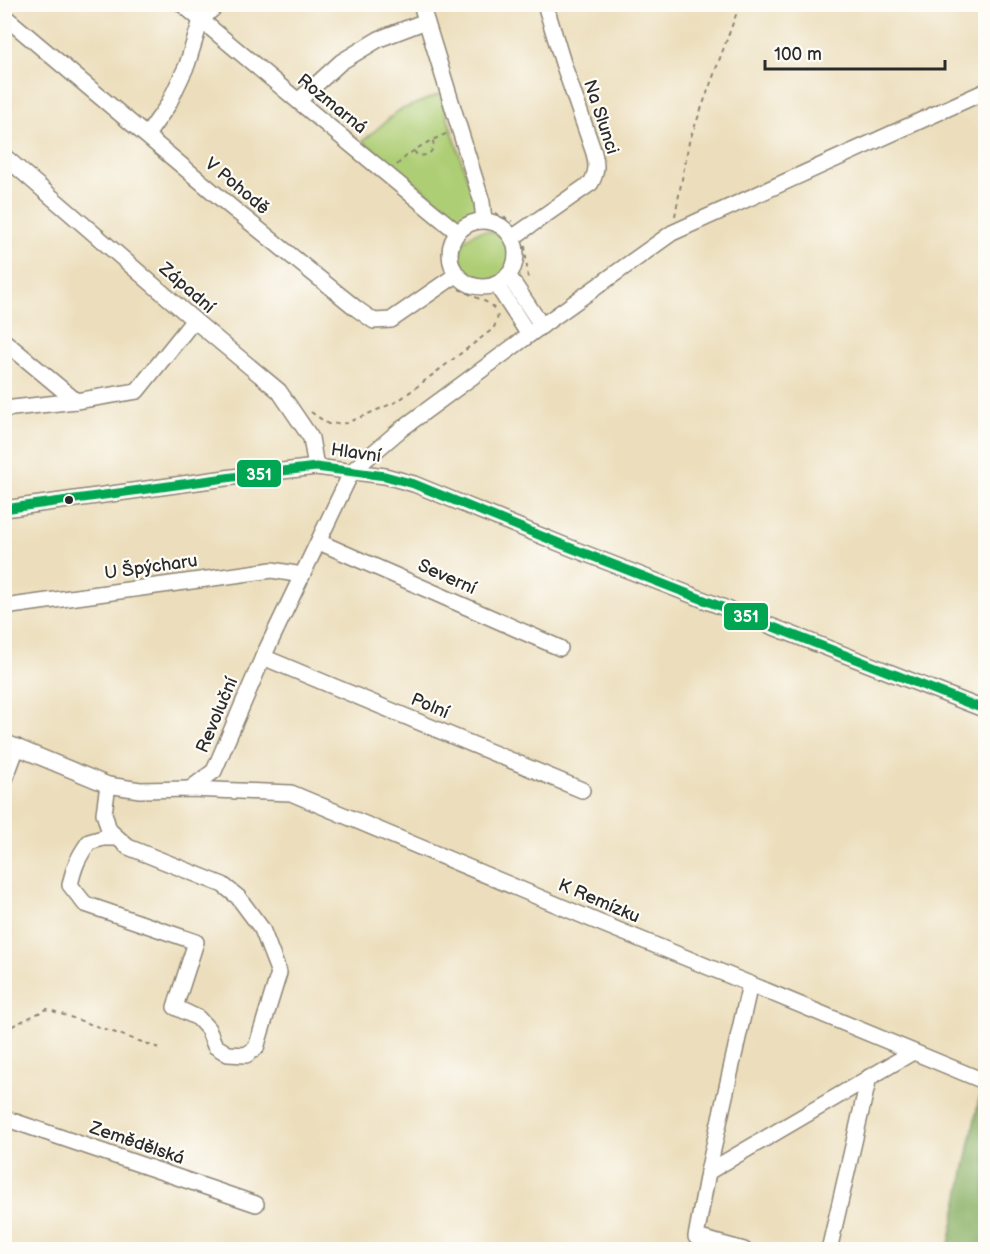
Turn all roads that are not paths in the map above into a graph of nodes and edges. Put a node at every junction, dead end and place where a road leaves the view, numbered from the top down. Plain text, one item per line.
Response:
1 (182, 4) edge
2 (218, 4) edge
3 (421, 4) edge
4 (545, 4) edge
5 (4, 16) edge
6 (201, 20) junction
7 (426, 21) junction
8 (986, 91) edge
9 (298, 101) junction
10 (147, 135) junction
11 (4, 156) edge
12 (484, 216) junction
13 (455, 230) junction
14 (517, 235) junction
15 (453, 277) junction
16 (502, 280) junction
17 (194, 320) junction
18 (536, 330) junction
19 (4, 341) edge
20 (76, 401) junction
21 (4, 410) edge
22 (316, 467) junction
23 (352, 471) junction
24 (4, 509) edge
25 (319, 542) junction
26 (302, 575) junction
27 (4, 607) edge
28 (560, 648) dead end
29 (263, 657) junction
30 (986, 710) edge
31 (11, 744) edge
32 (4, 782) edge
33 (108, 785) junction
34 (190, 789) junction
35 (582, 790) dead end
36 (118, 838) junction
37 (750, 984) junction
38 (913, 1052) junction
39 (869, 1077) junction
40 (986, 1082) edge
41 (4, 1118) edge
42 (708, 1172) junction
43 (256, 1204) dead end
44 (744, 1250) edge
45 (829, 1250) edge

1 - 6 street, Rozmarná
2 - 6 street
3 - 7 street
4 - 14 street, Na Slunci
5 - 10 street, V Pohodě
6 - 9 street, Rozmarná
6 - 10 street
7 - 9 street
7 - 12 street
8 - 18 street
9 - 13 street, Rozmarná
10 - 15 street, V Pohodě
11 - 17 street, Západní
12 - 13 street
12 - 14 street
13 - 15 street
14 - 16 street
15 - 16 street
16 - 18 street
17 - 20 street
17 - 22 street, Západní
18 - 23 street
19 - 20 street
20 - 21 street
22 - 23 street, Hlavní
22 - 24 street, Hlavní
23 - 25 street, Revoluční
23 - 30 street, Hlavní
25 - 26 street, Revoluční
25 - 28 street, Severní
26 - 27 street, U Špýcharu
26 - 29 street, Revoluční
29 - 34 street, Revoluční
29 - 35 street, Polní
31 - 32 street
31 - 33 street
33 - 34 street
33 - 36 street
34 - 37 street, K Remízku
36 - 36 street
37 - 38 street, K Remízku
37 - 42 street
38 - 39 street
38 - 40 street, K Remízku
39 - 42 street
39 - 45 street
41 - 43 street, Zemědělská
42 - 44 street

